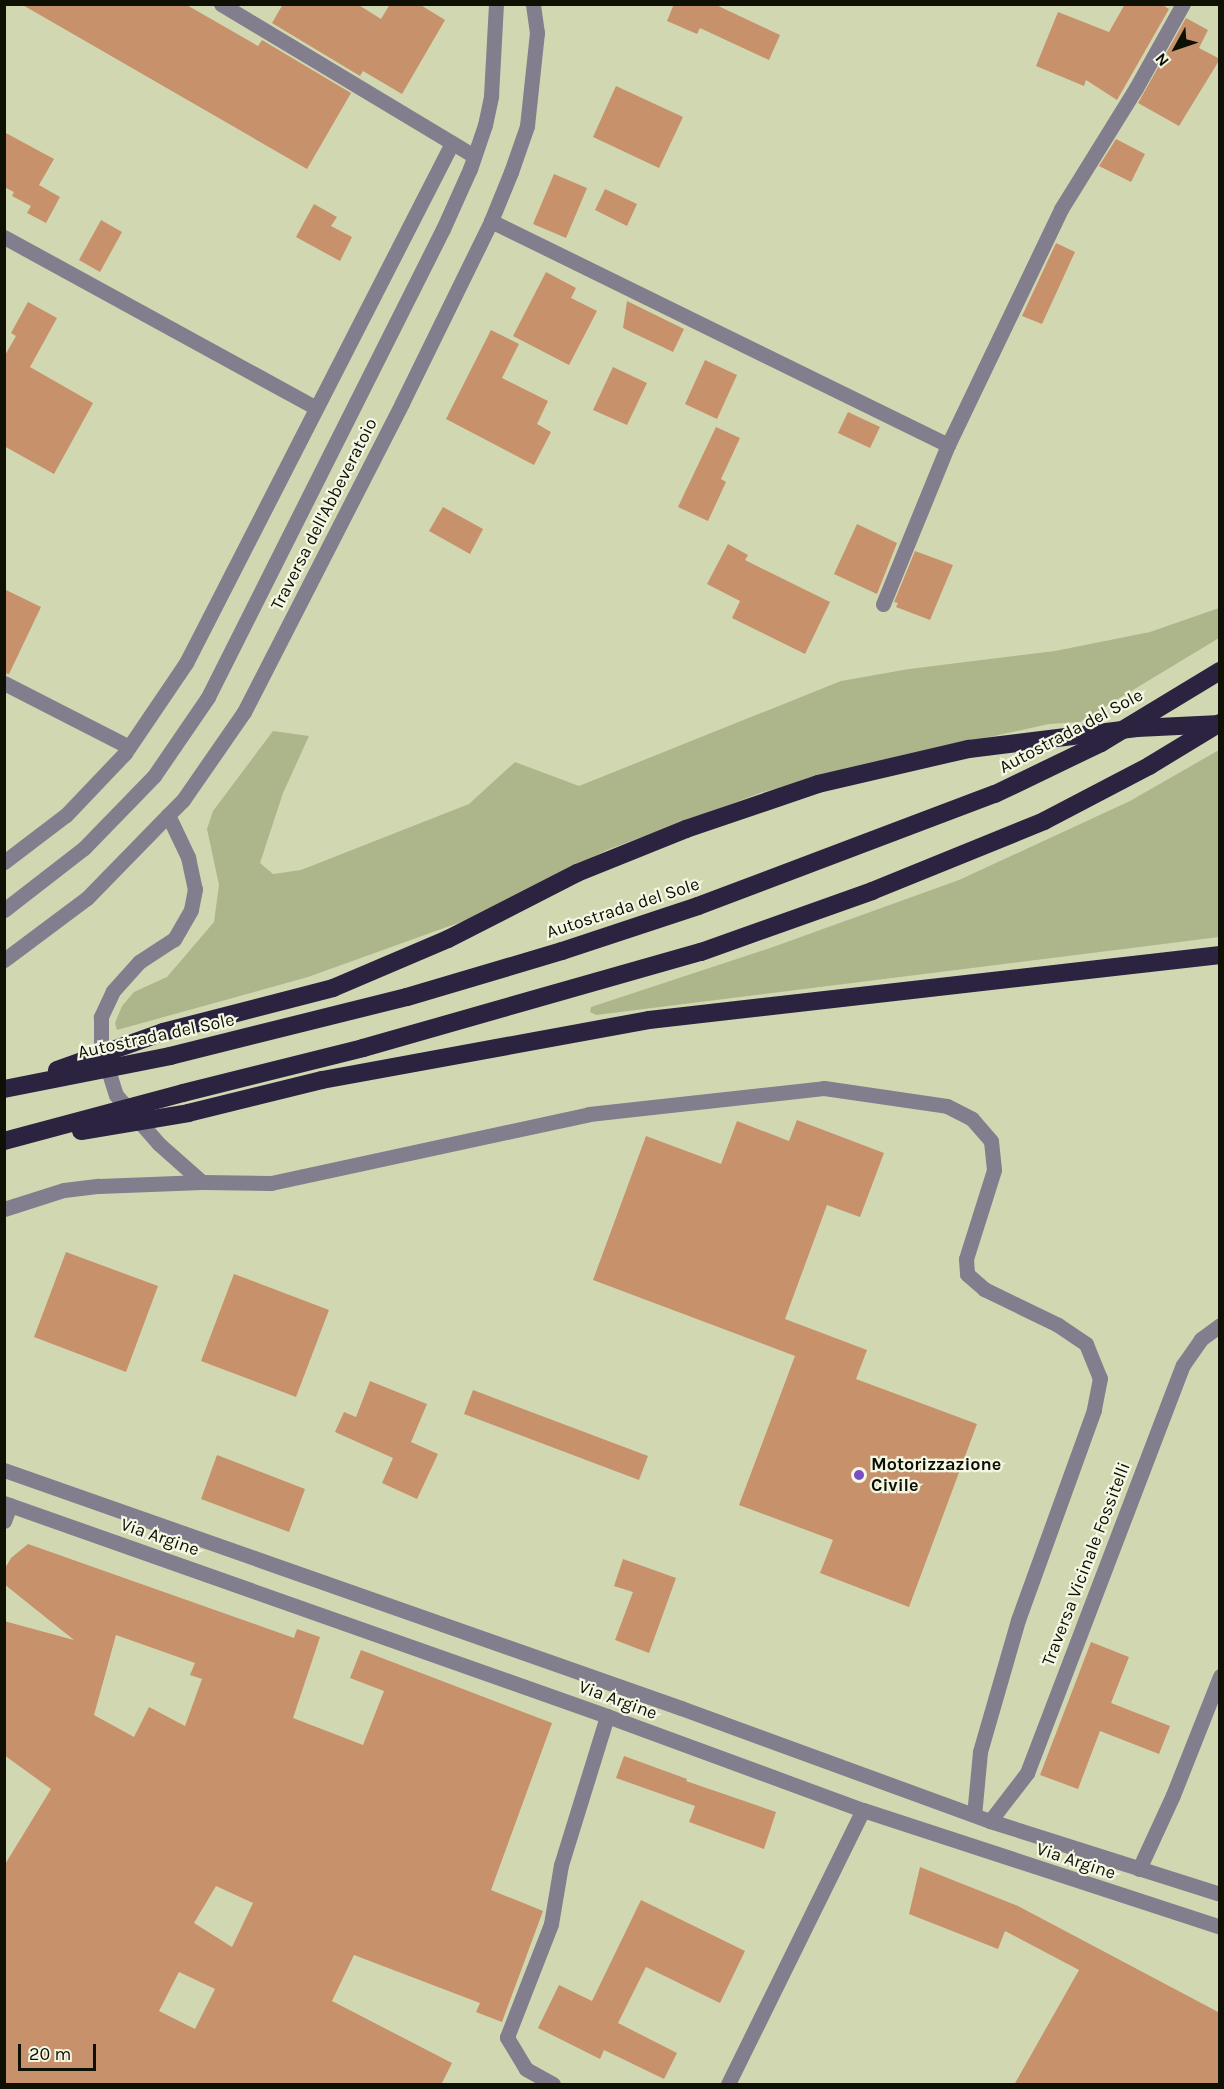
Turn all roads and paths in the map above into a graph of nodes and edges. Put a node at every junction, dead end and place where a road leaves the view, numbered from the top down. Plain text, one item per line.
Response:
1 (221, 4) edge
2 (496, 4) edge
3 (533, 4) edge
4 (1183, 4) edge
5 (452, 143) junction
6 (474, 156) junction
7 (491, 221) junction
8 (4, 237) edge
9 (315, 406) junction
10 (948, 446) junction
11 (883, 604) dead end
12 (1220, 671) edge
13 (4, 683) edge
14 (1220, 723) edge
15 (129, 747) junction
16 (168, 815) junction
17 (4, 862) edge
18 (4, 910) edge
19 (1220, 956) edge
20 (4, 960) edge
21 (4, 1089) edge
22 (4, 1142) edge
23 (202, 1182) junction
24 (4, 1209) edge
25 (1220, 1324) edge
26 (4, 1470) edge
27 (7, 1504) edge
28 (4, 1521) edge
29 (1220, 1676) edge
30 (607, 1716) junction
31 (863, 1810) junction
32 (974, 1815) junction
33 (990, 1821) junction
34 (1139, 1869) junction
35 (1220, 1894) edge
36 (1220, 1927) edge
37 (553, 2085) edge
38 (728, 2085) edge

1 - 5 street
2 - 6 street, Traversa dell'Abbeveratoio
3 - 7 street, Traversa dell'Abbeveratoio
4 - 10 street
5 - 6 street
5 - 9 street
6 - 18 street, Traversa dell'Abbeveratoio
7 - 10 street
7 - 16 street, Traversa dell'Abbeveratoio
8 - 9 street
9 - 15 street
10 - 11 street
12 - 21 highway, Autostrada del Sole, bridge
13 - 15 street
14 - 21 highway, bridge
14 - 22 highway, bridge
15 - 17 street
16 - 20 street, Traversa dell'Abbeveratoio
16 - 23 street
19 - 22 highway, bridge
23 - 24 street
23 - 32 street
25 - 33 street, Traversa Vicinale Fossitelli
26 - 32 street, Via Argine
27 - 28 street
27 - 30 street, Via Argine
29 - 34 street
30 - 31 street, Via Argine
30 - 37 street
31 - 36 street, Via Argine
31 - 38 street
32 - 33 street, Via Argine
33 - 34 street, Via Argine
34 - 35 street, Via Argine

